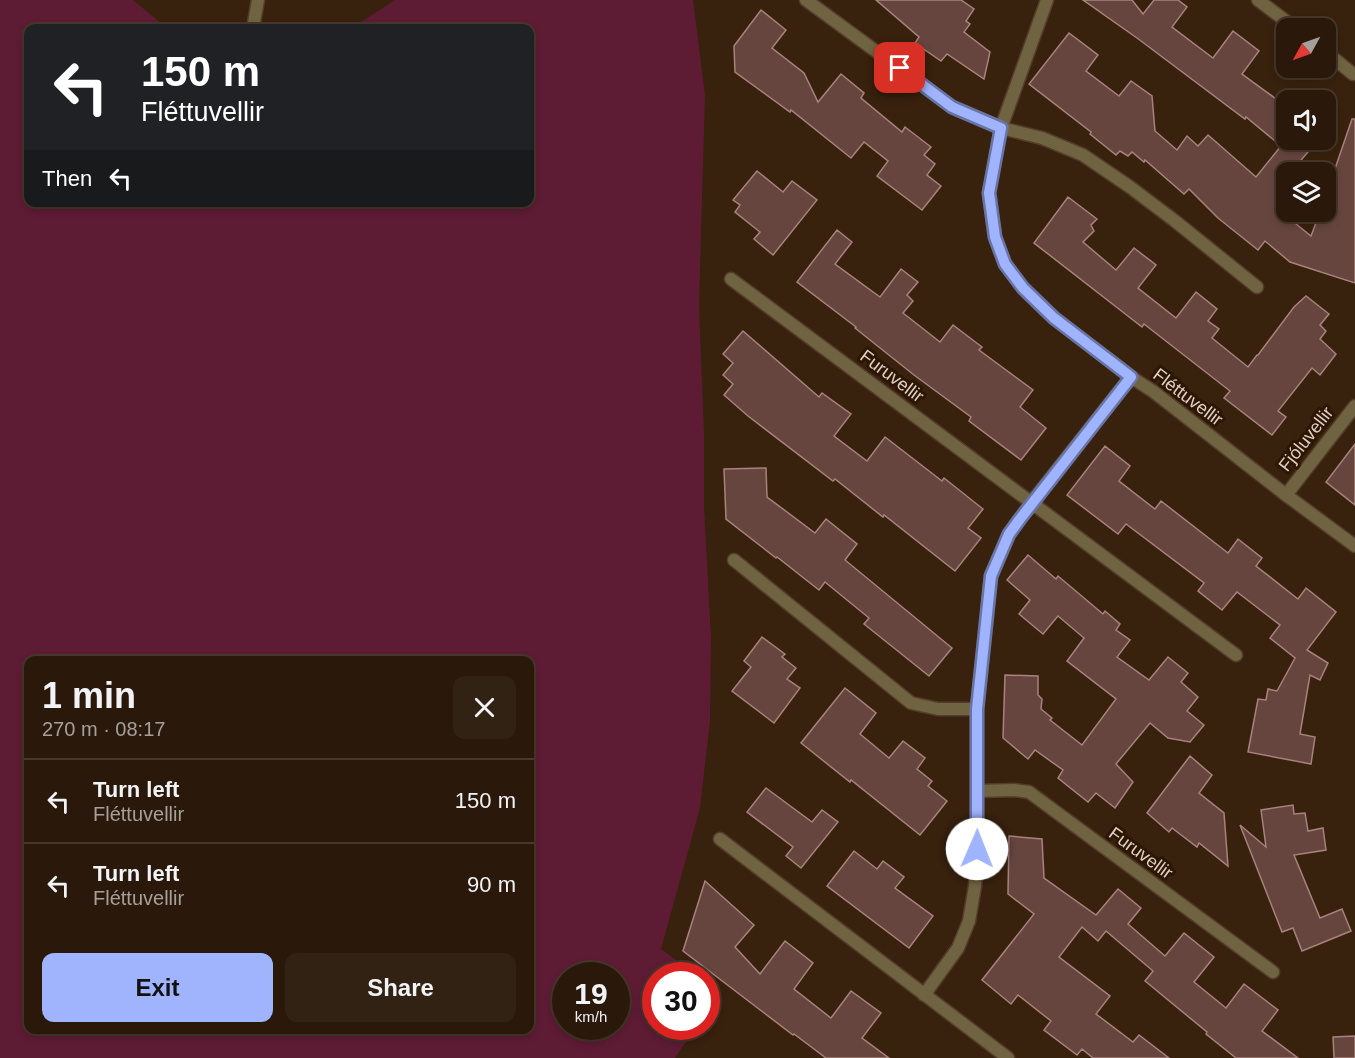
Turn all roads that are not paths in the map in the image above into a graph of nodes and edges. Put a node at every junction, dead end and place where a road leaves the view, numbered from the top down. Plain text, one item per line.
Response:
1 (258, 0) edge
2 (806, 0) edge
3 (1047, 0) edge
4 (1258, 0) edge
5 (1282, 18) edge
6 (254, 24) edge
7 (1336, 60) edge
8 (1353, 74) dead end
9 (1001, 128) junction
10 (731, 279) dead end
11 (1257, 287) dead end
12 (1131, 377) junction
13 (1355, 406) edge
14 (1286, 495) junction
15 (1032, 503) junction
16 (1355, 546) edge
17 (734, 560) dead end
18 (1236, 655) dead end
19 (977, 709) junction
20 (978, 791) junction
21 (720, 839) dead end
22 (1273, 972) dead end
23 (924, 995) junction
24 (1008, 1058) edge

1 - 6 street
2 - 9 street
3 - 9 street, Fléttuvellir
4 - 5 street
7 - 8 street
9 - 11 street
9 - 12 street, Fléttuvellir
10 - 15 street, Furuvellir
12 - 14 street, Fléttuvellir
12 - 15 street
13 - 14 street, Fjóluvellir
14 - 16 street, Fléttuvellir
15 - 18 street, Furuvellir
15 - 19 street
17 - 19 street
19 - 20 street
20 - 22 street, Furuvellir
20 - 23 street
21 - 23 street
23 - 24 street

